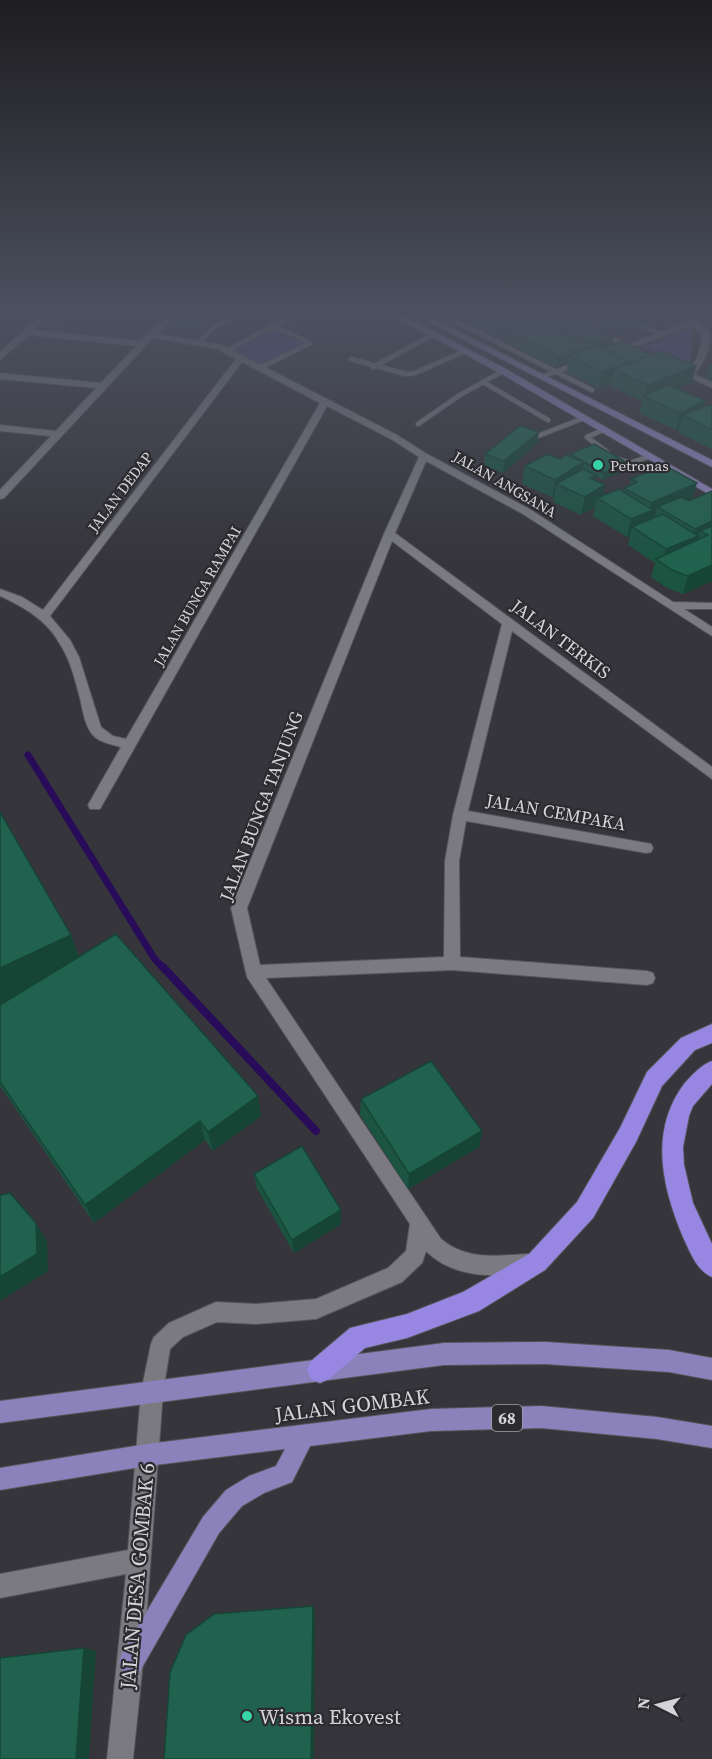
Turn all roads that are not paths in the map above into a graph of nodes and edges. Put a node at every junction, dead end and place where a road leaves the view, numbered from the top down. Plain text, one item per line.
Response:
1 (94, 395) edge
2 (213, 395) edge
3 (312, 395) edge
4 (463, 395) edge
5 (506, 395) edge
6 (544, 395) edge
7 (576, 395) edge
8 (325, 402) junction
9 (584, 418) junction
10 (549, 420) dead end
11 (418, 424) dead end
12 (0, 428) edge
13 (603, 430) junction
14 (57, 434) junction
15 (530, 439) edge
16 (692, 454) junction
17 (424, 456) junction
18 (712, 456) edge
19 (648, 457) junction
20 (712, 464) edge
21 (669, 469) junction
22 (659, 474) edge
23 (712, 493) edge
24 (0, 496) edge
25 (389, 534) junction
26 (0, 592) edge
27 (672, 605) junction
28 (712, 606) edge
29 (45, 615) junction
30 (508, 622) junction
31 (712, 632) edge
32 (131, 744) junction
33 (712, 774) edge
34 (95, 805) dead end
35 (460, 816) junction
36 (646, 848) dead end
37 (452, 963) junction
38 (253, 972) junction
39 (647, 978) dead end
40 (712, 1033) edge
41 (712, 1070) edge
42 (420, 1222) junction
43 (537, 1262) junction
44 (712, 1265) edge
45 (712, 1369) edge
46 (320, 1370) junction
47 (152, 1392) junction
48 (0, 1412) edge
49 (303, 1437) junction
50 (712, 1437) edge
51 (147, 1455) junction
52 (0, 1479) edge
53 (139, 1560) junction
54 (0, 1586) edge
55 (131, 1662) junction
56 (120, 1759) edge

1 - 14 street
2 - 29 street, JALAN DEDAP
3 - 8 street, JALAN ANGSANA
4 - 11 lane
5 - 10 lane
6 - 9 main road
7 - 16 main road
8 - 17 street, JALAN ANGSANA
8 - 32 street, JALAN BUNGA RAMPAI
9 - 13 main road
9 - 15 lane
12 - 14 street
13 - 19 main road
13 - 19 lane
14 - 24 street
16 - 18 main road
16 - 20 main road
17 - 25 street, JALAN BUNGA TANJUNG
17 - 27 street, JALAN ANGSANA
19 - 21 main road
21 - 22 lane
21 - 23 main road
25 - 30 street, JALAN TERKIS
25 - 38 street, JALAN BUNGA TANJUNG
26 - 29 street
27 - 28 street
27 - 31 street, JALAN ANGSANA
29 - 32 street
30 - 33 street, JALAN TERKIS
30 - 35 street
32 - 34 street, JALAN BUNGA RAMPAI
35 - 36 street, JALAN CEMPAKA
35 - 37 street
37 - 38 street
37 - 39 street
38 - 42 street, JALAN BUNGA TANJUNG
40 - 43 highway
41 - 44 highway
42 - 43 street, JALAN BUNGA TANJUNG
42 - 47 street, JALAN DESA GOMBAK 6
43 - 46 highway
45 - 46 main road, JALAN GOMBAK
46 - 47 main road, JALAN GOMBAK
47 - 48 main road, JALAN GOMBAK
47 - 51 street, JALAN DESA GOMBAK 6
49 - 50 main road, JALAN GOMBAK / 68
49 - 51 main road, JALAN GOMBAK / 68
49 - 55 main road
51 - 52 main road, JALAN GOMBAK / 68
51 - 53 street, JALAN DESA GOMBAK 6
53 - 54 street
53 - 55 street, JALAN DESA GOMBAK 6
55 - 56 street, JALAN DESA GOMBAK 6

